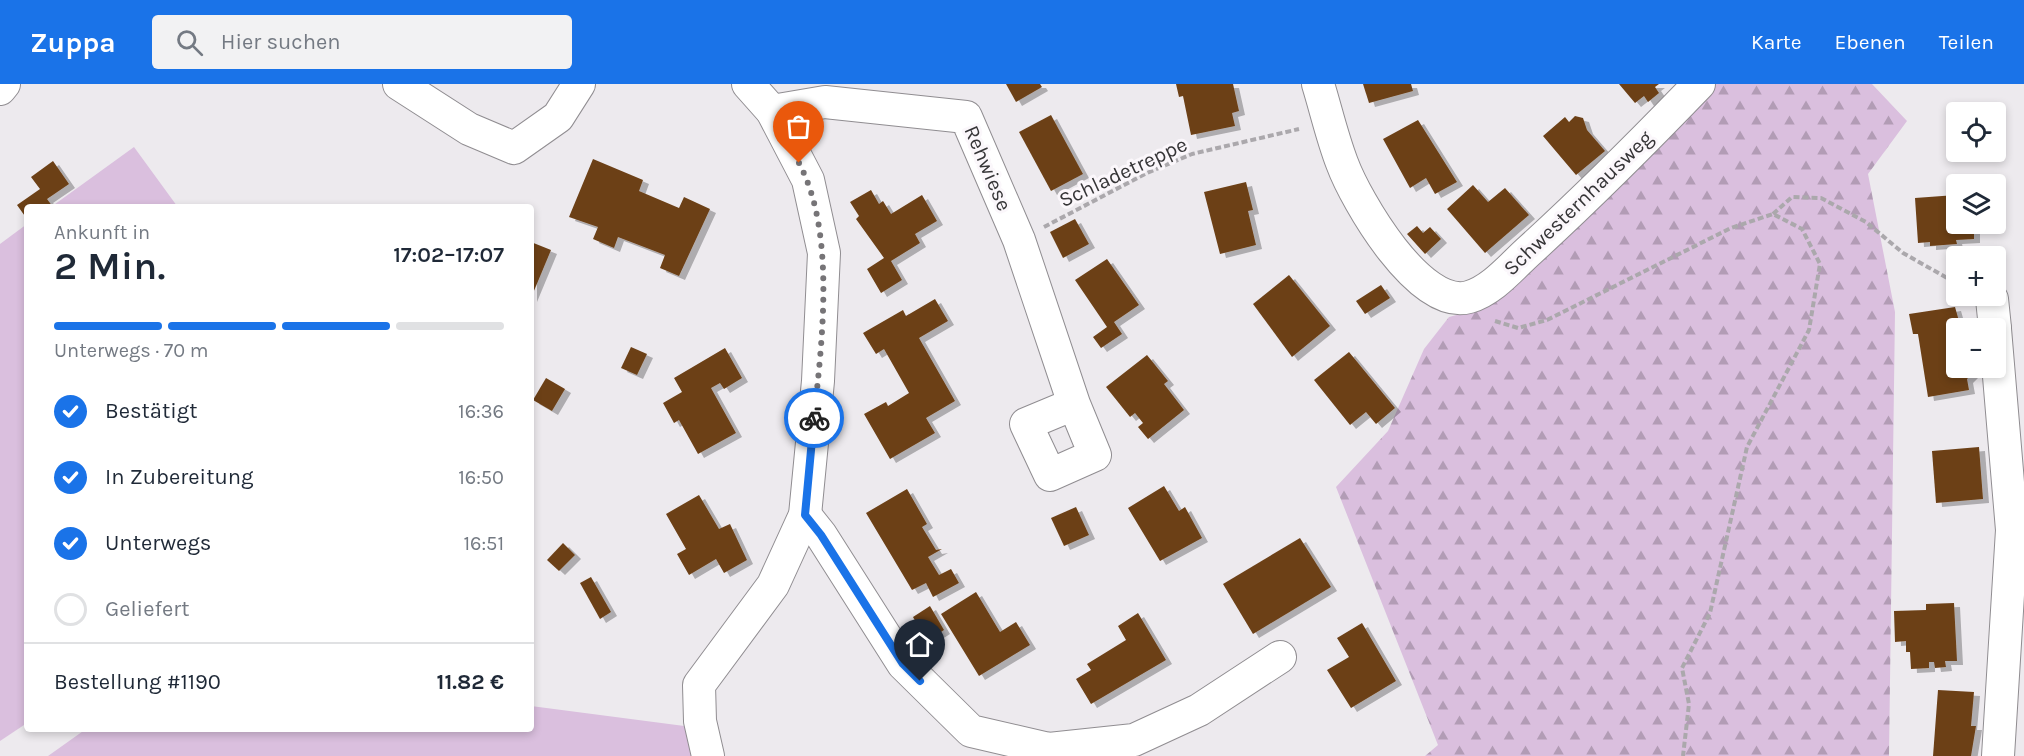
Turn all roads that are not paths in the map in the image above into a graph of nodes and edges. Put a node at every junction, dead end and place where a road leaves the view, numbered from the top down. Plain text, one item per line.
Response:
1 (4, 84) edge
2 (399, 84) edge
3 (579, 84) edge
4 (748, 84) edge
5 (1318, 84) edge
6 (1699, 84) edge
7 (0, 89) edge
8 (772, 111) junction
9 (1999, 378) edge
10 (1074, 404) dead end
11 (805, 515) junction
12 (1280, 657) dead end
13 (708, 756) edge
14 (1998, 756) edge

1 - 7 street
2 - 3 street
4 - 8 street
5 - 6 street, Schwesternhausweg
8 - 10 street, Rehwiese
8 - 11 street
9 - 14 street
11 - 12 street
11 - 13 street

